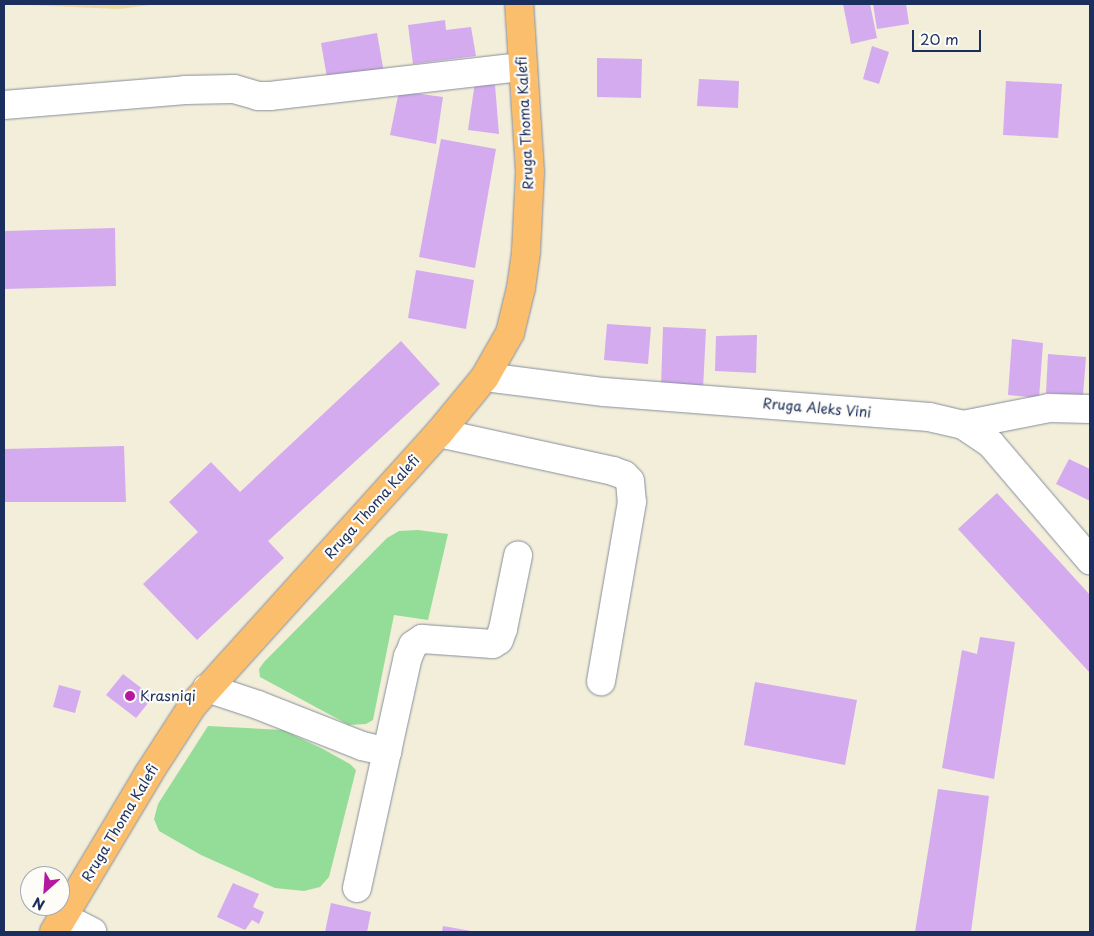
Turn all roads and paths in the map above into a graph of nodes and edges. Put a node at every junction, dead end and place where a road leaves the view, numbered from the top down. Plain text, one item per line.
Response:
1 (519, 15) edge
2 (522, 67) junction
3 (4, 105) edge
4 (485, 377) junction
5 (1090, 409) edge
6 (963, 425) junction
7 (439, 432) junction
8 (518, 556) dead end
9 (1090, 560) edge
10 (601, 681) dead end
11 (207, 688) junction
12 (386, 752) junction
13 (357, 888) dead end
14 (59, 925) edge
15 (92, 932) edge

1 - 2 main road, Rruga Thoma Kalefi
2 - 3 street
2 - 4 main road, Rruga Thoma Kalefi
4 - 6 street, Rruga Aleks Vini
4 - 7 main road, Rruga Thoma Kalefi
5 - 6 street
6 - 9 street, Rruga Aleks Vini
7 - 10 street
7 - 11 main road, Rruga Thoma Kalefi
8 - 12 street
11 - 12 street
11 - 14 main road, Rruga Thoma Kalefi
12 - 13 street
14 - 15 street

